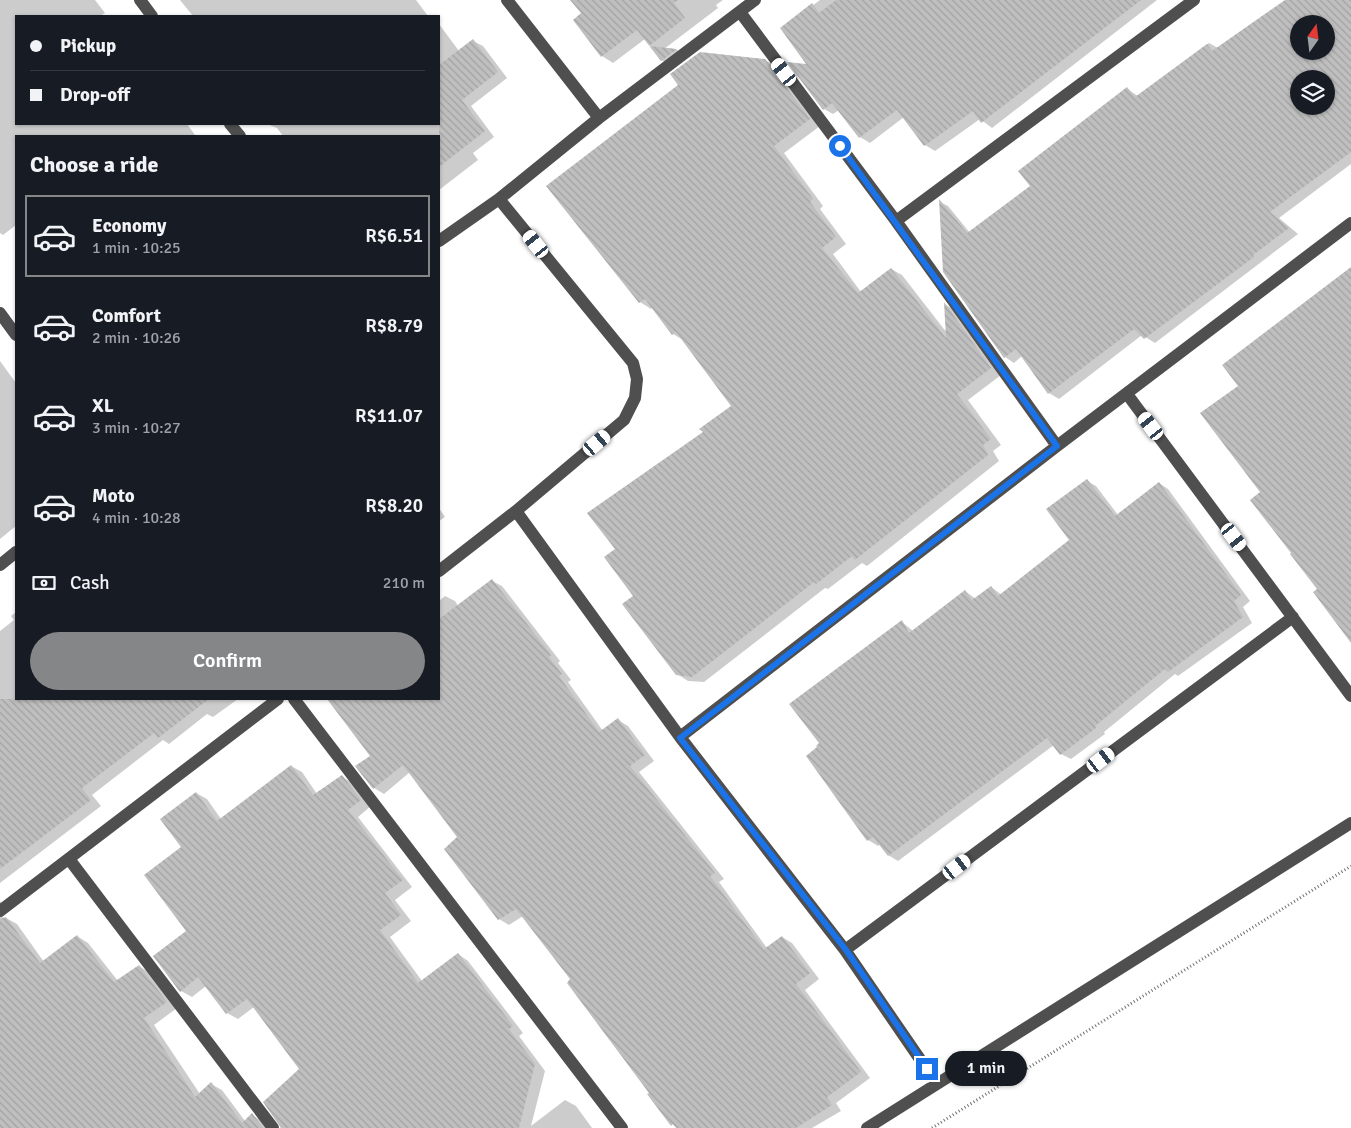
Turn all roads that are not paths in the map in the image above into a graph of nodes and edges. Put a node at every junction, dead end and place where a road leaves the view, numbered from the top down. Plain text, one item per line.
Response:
1 (140, 0) edge
2 (507, 0) edge
3 (755, 0) edge
4 (1194, 0) edge
5 (740, 12) junction
6 (151, 15) edge
7 (599, 118) junction
8 (231, 125) edge
9 (239, 135) edge
10 (499, 199) junction
11 (896, 221) junction
12 (1350, 225) edge
13 (440, 240) edge
14 (0, 313) edge
15 (15, 334) edge
16 (1127, 394) junction
17 (1057, 446) junction
18 (516, 511) junction
19 (15, 553) edge
20 (0, 565) edge
21 (440, 570) edge
22 (1293, 617) junction
23 (1351, 696) edge
24 (277, 700) edge
25 (295, 700) edge
26 (680, 738) junction
27 (1351, 823) edge
28 (68, 859) junction
29 (0, 911) edge
30 (846, 950) junction
31 (937, 1084) junction
32 (273, 1128) edge
33 (622, 1128) edge
34 (867, 1128) edge

1 - 6 street
2 - 7 street
3 - 5 street
4 - 11 street
5 - 7 street
5 - 11 street
7 - 10 street
8 - 9 street
10 - 13 street
10 - 18 street
11 - 17 street
12 - 16 street
14 - 15 street
16 - 17 street
16 - 22 street
17 - 26 street
18 - 21 street
18 - 26 street
19 - 20 street
22 - 23 street
22 - 30 street
24 - 28 street
25 - 33 street
26 - 30 street
27 - 31 street
28 - 29 street
28 - 32 street
30 - 31 street
31 - 34 street

